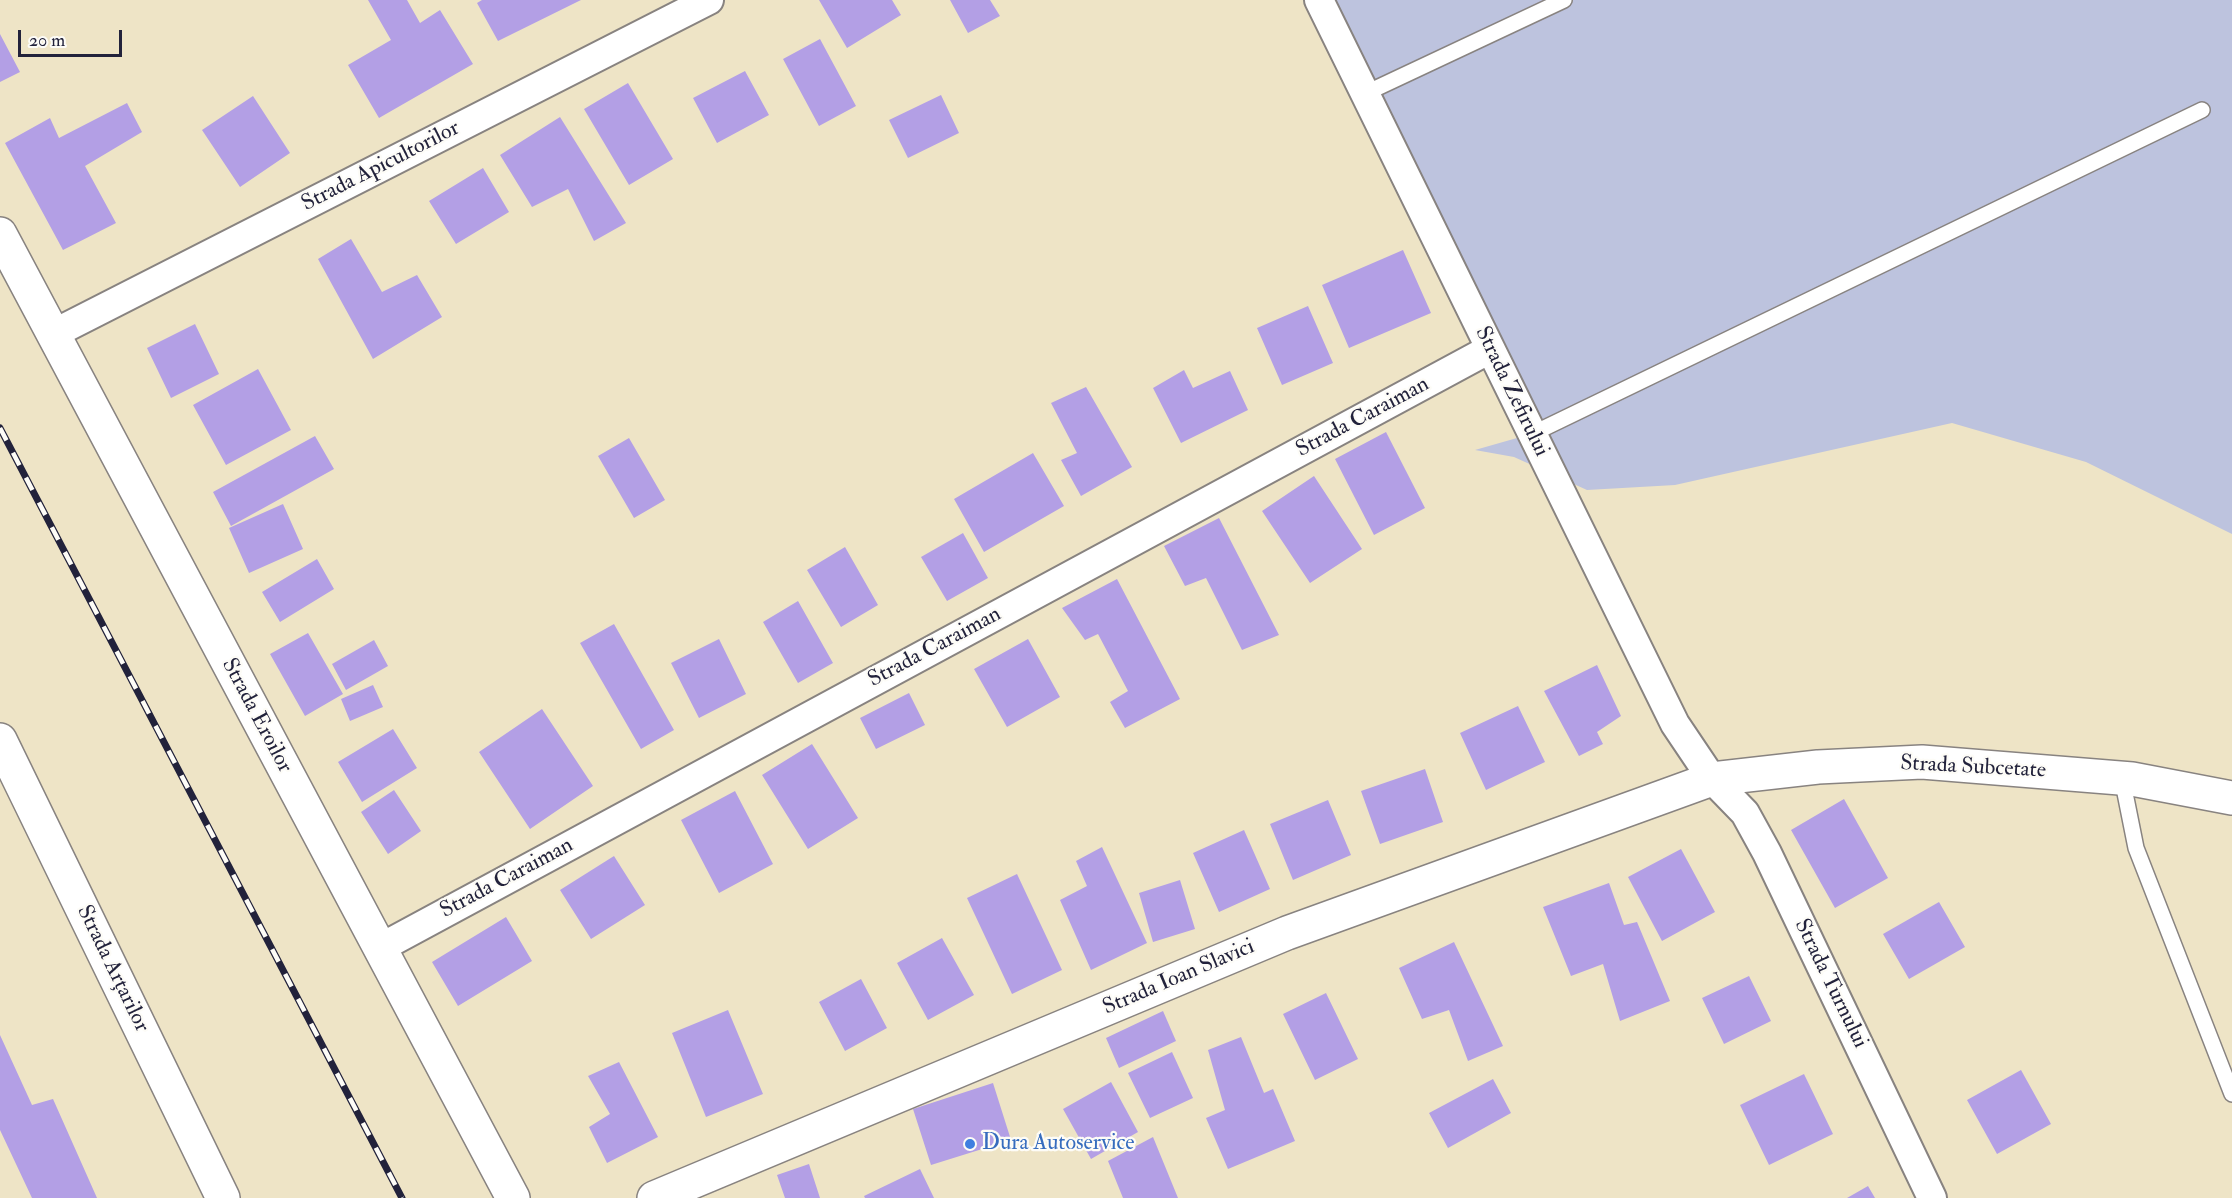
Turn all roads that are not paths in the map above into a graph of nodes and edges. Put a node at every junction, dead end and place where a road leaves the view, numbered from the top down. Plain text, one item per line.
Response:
1 (709, 0) edge
2 (1318, 0) edge
3 (1564, 0) edge
4 (1364, 94) junction
5 (2202, 110) dead end
6 (0, 234) edge
7 (53, 334) junction
8 (1490, 349) junction
9 (1532, 434) junction
10 (0, 740) edge
11 (2122, 778) junction
12 (1712, 779) junction
13 (2232, 798) edge
14 (380, 948) junction
15 (2232, 1094) edge
16 (223, 1198) edge
17 (513, 1198) edge
18 (654, 1198) edge
19 (1932, 1198) edge

1 - 7 street, Strada Apicultorilor
2 - 4 street, Strada Zefirului
3 - 4 lane
4 - 8 street, Strada Zefirului
5 - 9 lane
6 - 7 street, Strada Eroilor
7 - 14 street, Strada Eroilor
8 - 9 street, Strada Zefirului
8 - 14 street, Strada Caraiman
9 - 12 street, Strada Zefirului
10 - 16 street, Strada Arțarilor
11 - 12 street, Strada Subcetate
11 - 13 street, Strada Subcetate
11 - 15 lane
12 - 18 street, Strada Ioan Slavici
12 - 19 street, Strada Turnului
14 - 17 street, Strada Eroilor

